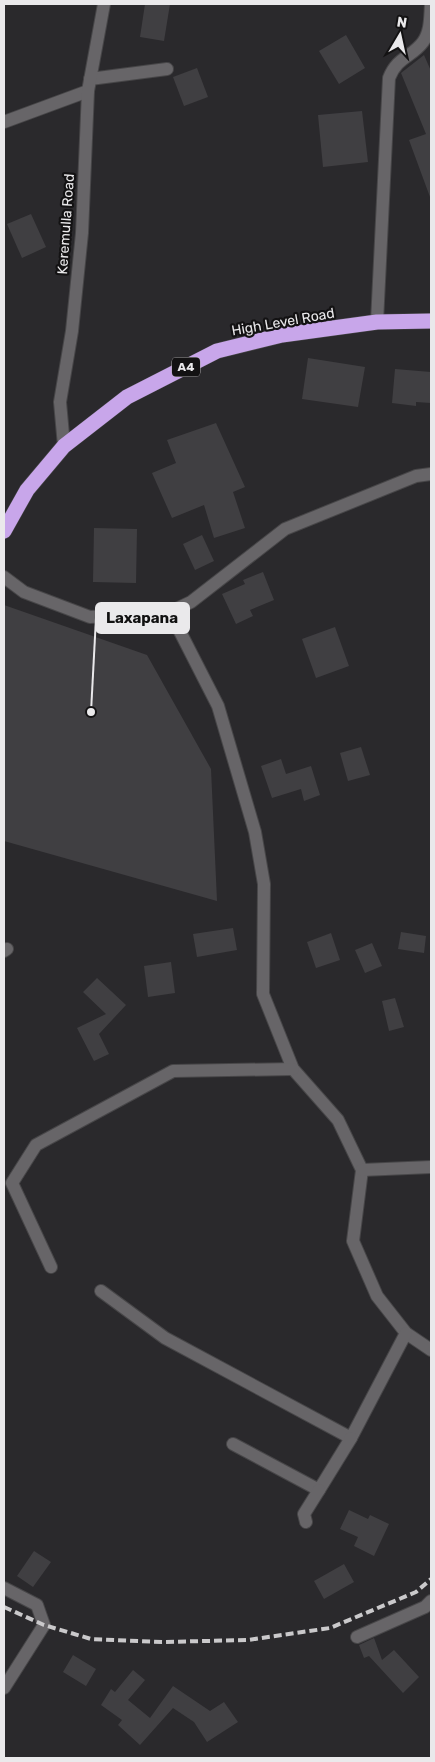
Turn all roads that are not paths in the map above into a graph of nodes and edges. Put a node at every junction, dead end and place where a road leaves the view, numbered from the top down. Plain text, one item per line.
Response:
1 (104, 4) edge
2 (431, 4) edge
3 (167, 69) dead end
4 (89, 85) junction
5 (4, 122) edge
6 (431, 320) edge
7 (377, 322) junction
8 (64, 446) junction
9 (431, 474) edge
10 (4, 531) edge
11 (4, 577) edge
12 (170, 612) junction
13 (293, 1068) junction
14 (431, 1168) edge
15 (362, 1170) junction
16 (51, 1267) dead end
17 (101, 1290) dead end
18 (406, 1333) junction
19 (431, 1350) edge
20 (351, 1438) junction
21 (233, 1444) dead end
22 (319, 1490) junction
23 (306, 1522) dead end
24 (4, 1588) edge
25 (431, 1601) edge
26 (357, 1637) dead end
27 (4, 1688) edge

1 - 4 street, Keremulla Road
2 - 7 street
3 - 4 street
4 - 5 street
4 - 8 street, Keremulla Road
6 - 7 highway, High Level Road / A4
7 - 8 highway, High Level Road / A4
8 - 10 highway, High Level Road / A4
9 - 12 street
11 - 12 street
12 - 13 street
13 - 15 street
13 - 16 street
14 - 15 street
15 - 18 street
17 - 20 street
18 - 19 street
18 - 20 street
20 - 22 street
21 - 22 street
22 - 23 street
24 - 27 street
25 - 26 street

